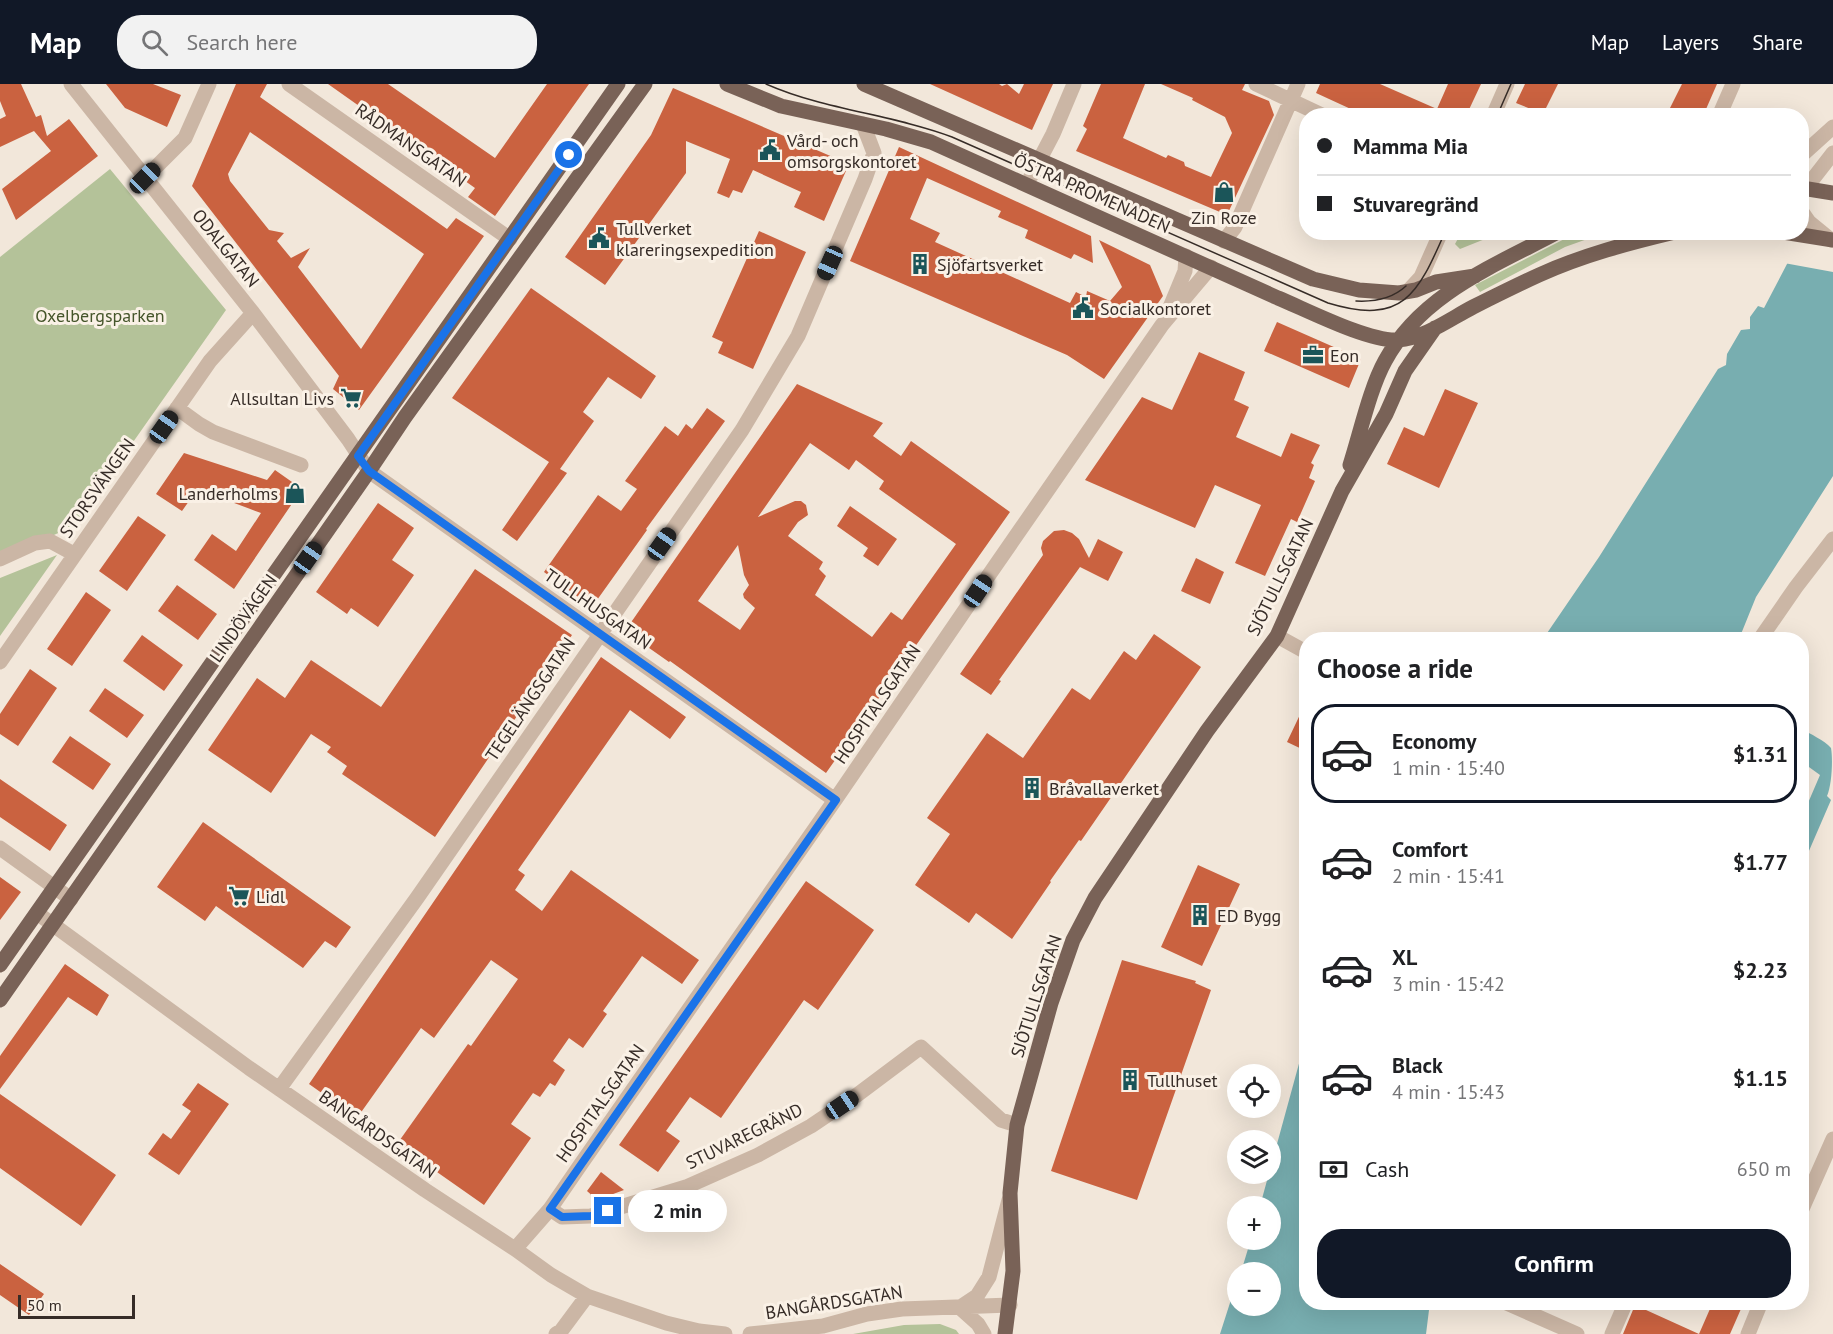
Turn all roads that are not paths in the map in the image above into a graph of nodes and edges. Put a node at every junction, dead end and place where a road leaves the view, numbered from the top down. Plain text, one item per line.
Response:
1 (71, 84) edge
2 (209, 84) edge
3 (289, 84) edge
4 (618, 84) edge
5 (645, 84) edge
6 (727, 84) edge
7 (864, 84) edge
8 (1074, 84) edge
9 (1256, 84) edge
10 (1298, 84) edge
11 (1508, 84) edge
12 (1733, 84) edge
13 (1291, 100) junction
14 (1308, 108) edge
15 (1498, 108) edge
16 (1722, 108) edge
17 (863, 124) junction
18 (1833, 127) edge
19 (1809, 150) edge
20 (1833, 153) edge
21 (1041, 160) junction
22 (993, 170) junction
23 (1031, 176) junction
24 (145, 178) junction
25 (1809, 183) edge
26 (1809, 191) edge
27 (1040, 192) junction
28 (1831, 193) edge
29 (1809, 226) edge
30 (510, 239) junction
31 (1437, 240) edge
32 (1543, 240) edge
33 (1641, 240) edge
34 (1832, 240) edge
35 (1224, 241) junction
36 (1186, 256) junction
37 (1211, 267) junction
38 (1475, 276) junction
39 (1408, 291) junction
40 (253, 313) junction
41 (1162, 325) junction
42 (1435, 328) junction
43 (1398, 340) junction
44 (177, 408) junction
45 (348, 439) joint
46 (358, 456) junction
47 (301, 465) dead end
48 (369, 471) junction
49 (1342, 491) junction
50 (1833, 539) edge
51 (74, 554) junction
52 (0, 560) edge
53 (1765, 632) edge
54 (598, 634) junction
55 (1277, 636) junction
56 (1299, 648) edge
57 (0, 662) edge
58 (836, 800) junction
59 (0, 848) edge
60 (55, 888) junction
61 (71, 899) junction
62 (37, 913) junction
63 (52, 924) junction
64 (0, 965) edge
65 (0, 1000) edge
66 (279, 1089) junction
67 (1017, 1125) junction
68 (1833, 1139) edge
69 (1809, 1189) edge
70 (1010, 1193) junction
71 (550, 1209) junction
72 (515, 1249) junction
73 (587, 1296) junction
74 (1010, 1305) junction
75 (959, 1307) junction
76 (1522, 1310) edge
77 (1622, 1310) edge
78 (1758, 1310) edge
79 (556, 1334) edge
80 (725, 1334) edge
81 (750, 1334) edge
82 (984, 1334) edge
83 (1005, 1334) edge
84 (1577, 1334) edge
85 (1612, 1334) edge
86 (1748, 1334) edge

1 - 24 street, ODALGATAN
2 - 24 street
3 - 30 street, RÅDMANSGATAN
4 - 30 main road, LINDÖVÄGEN
5 - 48 main road, LINDÖVÄGEN
6 - 17 main road, ÖSTRA PROMENADEN
7 - 21 main road, ÖSTRA PROMENADEN
8 - 21 street
9 - 13 street
10 - 13 street
11 - 15 street
12 - 16 street
13 - 14 street
13 - 35 street
17 - 22 main road, ÖSTRA PROMENADEN
17 - 54 street, TEGELÄNGSGATAN
18 - 19 street
20 - 25 street
21 - 23 street
21 - 35 main road, ÖSTRA PROMENADEN
22 - 23 street
22 - 27 main road, ÖSTRA PROMENADEN
23 - 27 street
24 - 40 street, ODALGATAN
26 - 28 main road
27 - 36 main road, ÖSTRA PROMENADEN
29 - 34 main road
30 - 46 main road, LINDÖVÄGEN
31 - 39 street
32 - 38 main road, SJÖTULLSGATAN
33 - 42 main road, SJÖTULLSGATAN
35 - 39 main road, ÖSTRA PROMENADEN
36 - 37 main road, ÖSTRA PROMENADEN
36 - 41 street, HOSPITALSGATAN
37 - 41 street, HOSPITALSGATAN
37 - 43 main road, ÖSTRA PROMENADEN
38 - 39 main road, ÖSTRA PROMENADEN
38 - 43 main road, SJÖTULLSGATAN
40 - 44 street, STORSVÄNGEN
40 - 45 street, ODALGATAN
41 - 58 street, HOSPITALSGATAN
42 - 43 main road, ÖSTRA PROMENADEN
42 - 49 main road, SJÖTULLSGATAN
43 - 49 main road, SJÖTULLSGATAN
44 - 47 street
44 - 51 street, STORSVÄNGEN
45 - 46 street, TULLHUSGATAN
46 - 48 street, TULLHUSGATAN
46 - 60 main road, LINDÖVÄGEN
48 - 54 street, TULLHUSGATAN
48 - 61 main road, LINDÖVÄGEN
49 - 55 main road, SJÖTULLSGATAN
50 - 53 street
51 - 52 street
51 - 57 street, STORSVÄNGEN
54 - 58 street, TULLHUSGATAN
54 - 66 street, TEGELÄNGSGATAN
55 - 56 street
55 - 67 main road, SJÖTULLSGATAN
58 - 71 street, HOSPITALSGATAN
59 - 60 street
60 - 61 street
60 - 62 main road, LINDÖVÄGEN
61 - 63 main road, LINDÖVÄGEN
62 - 63 street, BANGÅRDSGATAN
62 - 64 main road, LINDÖVÄGEN
63 - 65 main road, LINDÖVÄGEN
63 - 66 street, BANGÅRDSGATAN
66 - 72 street, BANGÅRDSGATAN
67 - 70 main road, SJÖTULLSGATAN
67 - 71 street, STUVAREGRÄND
68 - 69 street
70 - 74 main road, SJÖTULLSGATAN
70 - 75 street
71 - 72 street, HOSPITALSGATAN
72 - 73 street, BANGÅRDSGATAN
73 - 79 street
73 - 80 street, BANGÅRDSGATAN
74 - 75 street, BANGÅRDSGATAN
74 - 83 main road, SJÖTULLSGATAN
75 - 81 street, BANGÅRDSGATAN
75 - 82 street
76 - 84 street
77 - 85 street
78 - 86 street

